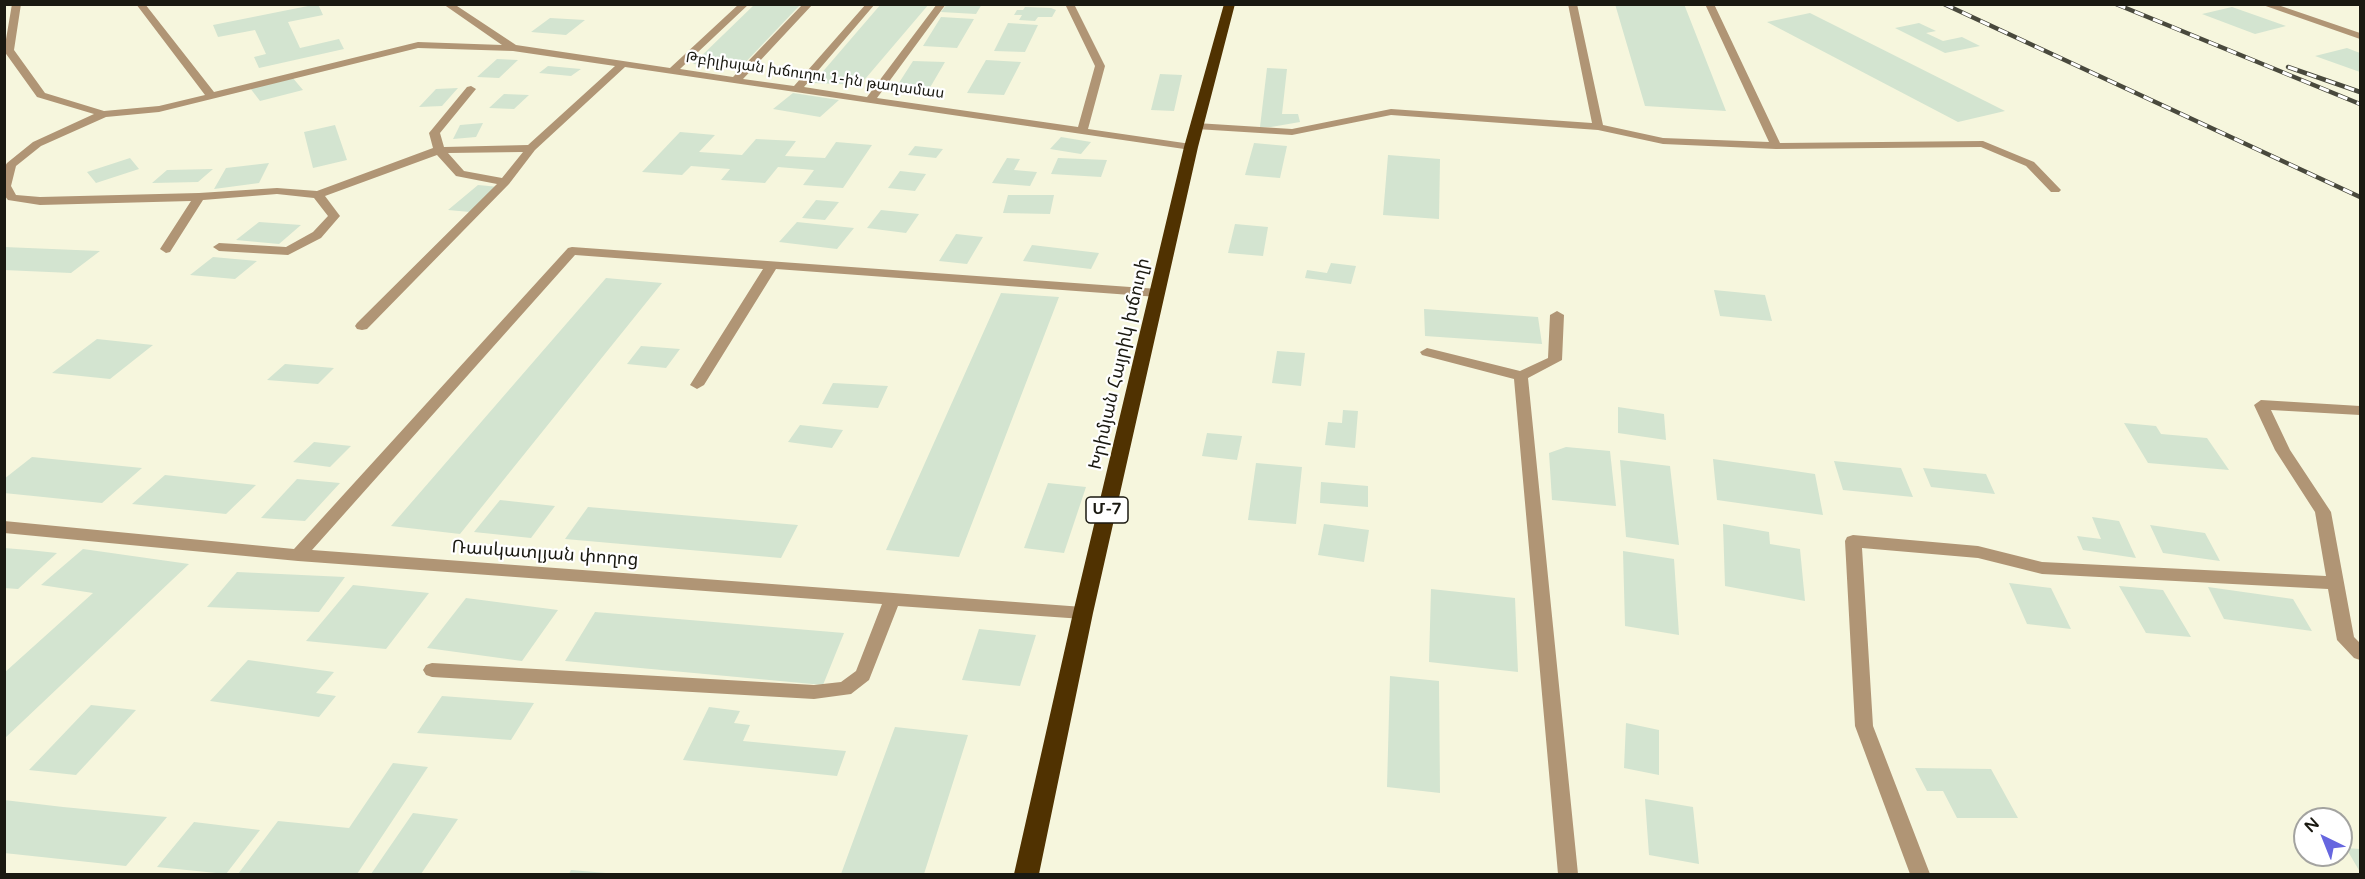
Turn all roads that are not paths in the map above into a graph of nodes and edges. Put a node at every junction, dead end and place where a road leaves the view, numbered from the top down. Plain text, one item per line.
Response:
1 (17, 4) edge
2 (140, 4) edge
3 (447, 4) edge
4 (745, 4) edge
5 (809, 4) edge
6 (871, 4) edge
7 (942, 4) edge
8 (1069, 4) edge
9 (1230, 4) edge
10 (1572, 4) edge
11 (1709, 4) edge
12 (2264, 4) edge
13 (2361, 27) edge
14 (2344, 31) junction
15 (2361, 36) edge
16 (513, 48) junction
17 (624, 63) junction
18 (674, 70) junction
19 (736, 80) junction
20 (471, 89) dead end
21 (797, 89) junction
22 (211, 96) junction
23 (870, 100) junction
24 (104, 114) junction
25 (1196, 126) junction
26 (1598, 127) junction
27 (1082, 131) junction
28 (1776, 146) junction
29 (1191, 147) junction
30 (531, 148) junction
31 (439, 150) junction
32 (506, 182) junction
33 (2055, 190) dead end
34 (318, 195) junction
35 (198, 197) junction
36 (219, 247) dead end
37 (166, 249) dead end
38 (772, 266) junction
39 (1158, 293) junction
40 (1557, 315) dead end
41 (362, 326) dead end
42 (1427, 352) dead end
43 (1521, 376) junction
44 (697, 385) dead end
45 (2361, 410) edge
46 (4, 527) edge
47 (298, 555) junction
48 (2336, 583) junction
49 (892, 600) junction
50 (1083, 613) junction
51 (2361, 652) edge
52 (432, 670) dead end
53 (1026, 874) edge
54 (1568, 874) edge
55 (1920, 874) edge

1 - 24 street
2 - 22 street
3 - 16 street, Թբիլիսյան խճուղու 1-ին թաղամաս
4 - 18 street
5 - 19 street
6 - 21 street
7 - 23 street
8 - 27 street
9 - 25 highway, Խրիմյան Հայրիկ խճուղի / Մ-7
10 - 26 street
11 - 28 street
12 - 14 street
13 - 14 street
14 - 15 street
16 - 17 street, Թբիլիսյան խճուղու 1-ին թաղամաս
16 - 22 street
17 - 18 street, Թբիլիսյան խճուղու 1-ին թաղամաս
17 - 30 street
18 - 19 street, Թբիլիսյան խճուղու 1-ին թաղամաս
19 - 21 street, Թբիլիսյան խճուղու 1-ին թաղամաս
20 - 31 street
21 - 23 street, Թբիլիսյան խճուղու 1-ին թաղամաս
22 - 24 street
23 - 27 street, Թբիլիսյան խճուղու 1-ին թաղամաս
24 - 35 street
25 - 26 street
25 - 29 highway, Խրիմյան Հայրիկ խճուղի / Մ-7
26 - 28 street
27 - 29 street, Թբիլիսյան խճուղու 1-ին թաղամաս
28 - 33 street
29 - 39 highway, Խրիմյան Հայրիկ խճուղի / Մ-7
30 - 31 street
30 - 32 street
31 - 32 street
31 - 34 street
32 - 41 street
34 - 35 street
34 - 36 street
35 - 37 street
38 - 39 street
38 - 44 street
38 - 47 street
39 - 50 highway, Խրիմյան Հայրիկ խճուղի / Մ-7
40 - 43 street
42 - 43 street
43 - 54 street
45 - 48 street
46 - 47 street, Ռասկատլյան փողոց
47 - 49 street, Ռասկատլյան փողոց
48 - 51 street
48 - 55 street
49 - 50 street, Ռասկատլյան փողոց
49 - 52 street
50 - 53 highway, Խրիմյան Հայրիկ խճուղի / Մ-7

